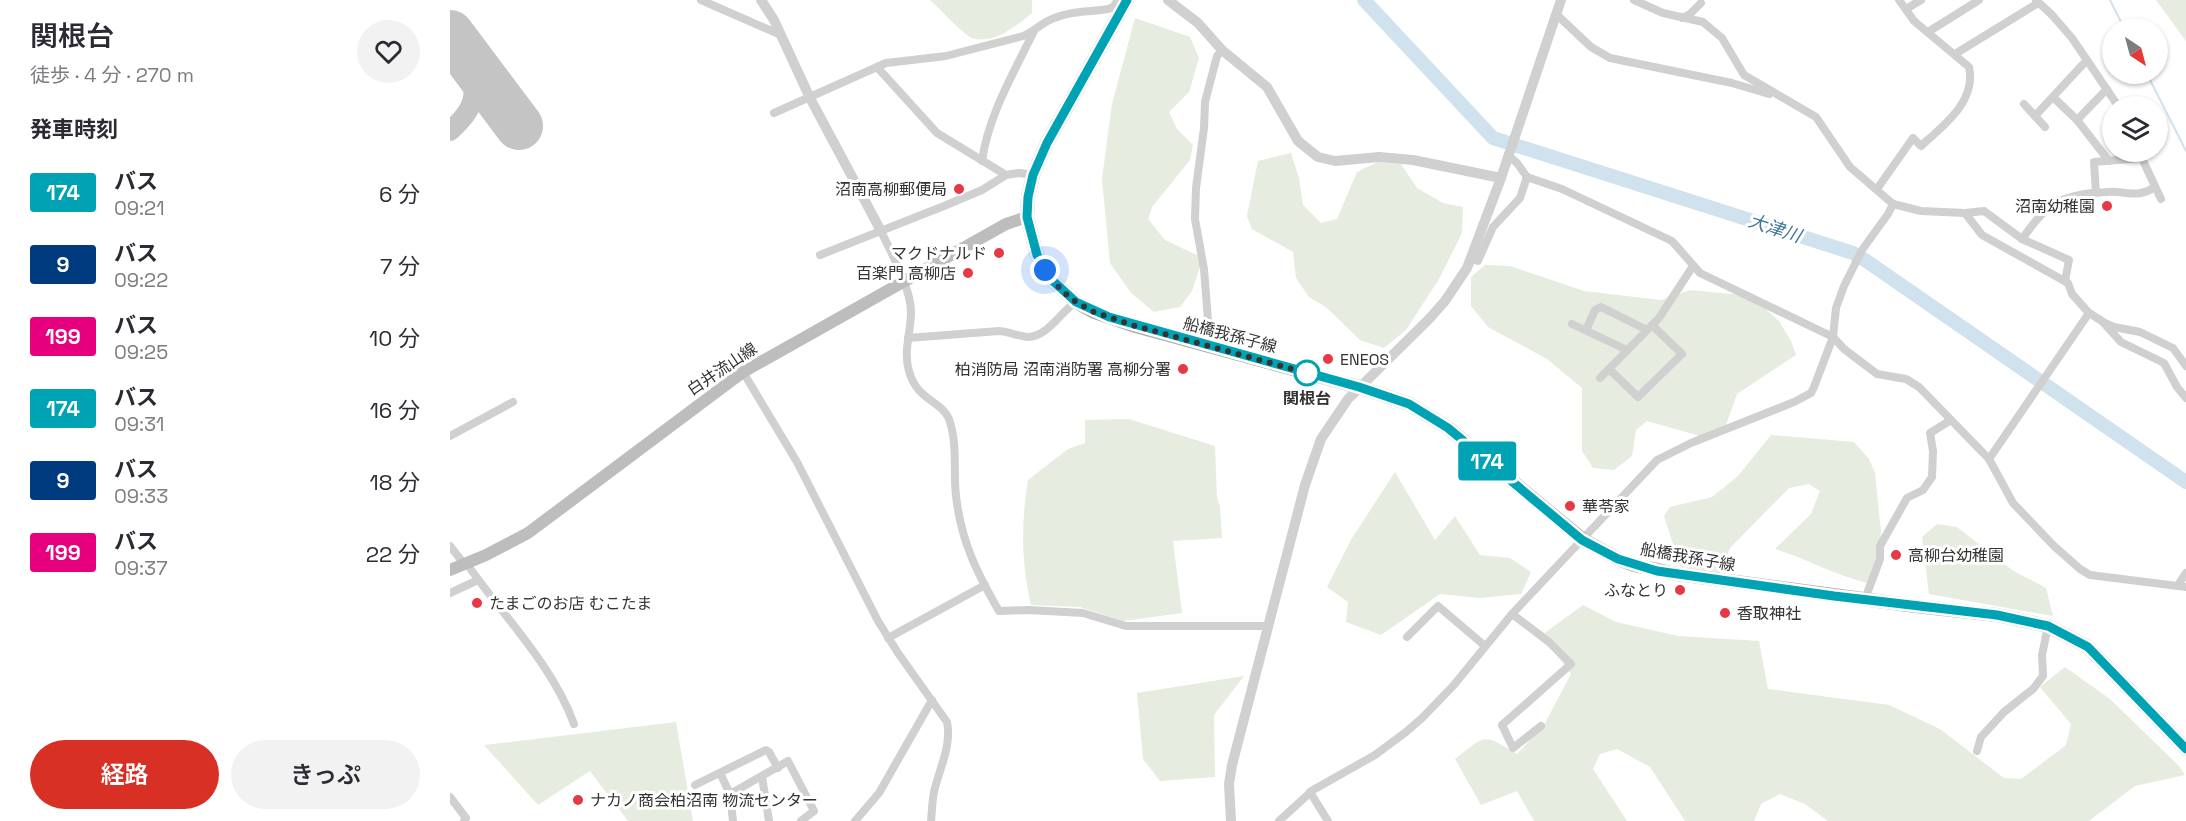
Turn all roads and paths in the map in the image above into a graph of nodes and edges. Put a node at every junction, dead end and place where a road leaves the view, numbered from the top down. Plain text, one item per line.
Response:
1 (701, 0) edge
2 (761, 0) edge
3 (1118, 0) edge
4 (1127, 0) edge
5 (1168, 0) edge
6 (1561, 0) edge
7 (1634, 0) edge
8 (1899, 0) edge
9 (1921, 0) edge
10 (1978, 0) edge
11 (1701, 1) edge
12 (2037, 1) edge
13 (1906, 9) junction
14 (1556, 14) junction
15 (1682, 18) junction
16 (1703, 22) junction
17 (1035, 31) junction
18 (1928, 32) junction
19 (781, 35) junction
20 (1222, 50) junction
21 (1955, 54) junction
22 (2087, 60) junction
23 (878, 67) junction
24 (2107, 89) junction
25 (1775, 95) junction
26 (2112, 96) edge
27 (2053, 97) junction
28 (810, 98) junction
29 (2024, 104) dead end
30 (774, 113) dead end
31 (2035, 116) junction
32 (2077, 120) junction
33 (2045, 127) dead end
34 (2102, 152) edge
35 (1508, 153) junction
36 (982, 161) junction
37 (2102, 161) edge
38 (2143, 162) edge
39 (1033, 175) junction
40 (1006, 176) junction
41 (1527, 177) junction
42 (1501, 178) junction
43 (2155, 187) junction
44 (1876, 189) junction
45 (2096, 193) junction
46 (2161, 199) dead end
47 (1893, 204) junction
48 (1965, 213) junction
49 (1027, 217) junction
50 (881, 231) junction
51 (2022, 238) junction
52 (820, 255) dead end
53 (1472, 259) junction
54 (1693, 266) junction
55 (2065, 281) junction
56 (903, 282) junction
57 (1076, 302) junction
58 (2090, 314) junction
59 (2102, 321) junction
60 (1572, 324) dead end
61 (1649, 327) junction
62 (1586, 330) junction
63 (908, 338) junction
64 (1833, 338) junction
65 (1210, 346) junction
66 (1627, 350) junction
67 (2186, 366) edge
68 (1609, 369) junction
69 (743, 372) junction
70 (1600, 378) dead end
71 (1359, 387) junction
72 (2186, 398) edge
73 (513, 402) dead end
74 (1951, 420) junction
75 (450, 436) edge
76 (1989, 459) junction
77 (1582, 540) junction
78 (450, 546) edge
79 (466, 565) junction
80 (450, 570) edge
81 (2186, 573) edge
82 (478, 580) junction
83 (985, 585) junction
84 (2182, 586) edge
85 (450, 593) edge
86 (1865, 599) junction
87 (1512, 614) junction
88 (1269, 626) junction
89 (2048, 626) junction
90 (1407, 637) dead end
91 (888, 638) junction
92 (1485, 645) junction
93 (932, 700) junction
94 (574, 724) dead end
95 (1541, 726) dead end
96 (2186, 749) edge
97 (1977, 751) dead end
98 (778, 768) junction
99 (720, 773) junction
100 (762, 777) junction
101 (695, 785) dead end
102 (1310, 792) junction
103 (730, 794) junction
104 (450, 797) edge
105 (464, 821) edge
106 (733, 821) edge
107 (769, 821) edge
108 (801, 821) edge
109 (855, 821) edge
110 (931, 821) edge
111 (1230, 821) edge
112 (1279, 821) edge
113 (1329, 821) edge

1 - 19 street
2 - 19 street
3 - 17 street
4 - 39 main road, 船橋我孫子線
5 - 20 street
6 - 14 street
7 - 15 street
8 - 13 street
9 - 13 street
10 - 18 street
11 - 15 street
11 - 16 street
12 - 21 street
12 - 22 street
13 - 18 street
14 - 25 street
14 - 35 street
15 - 16 street
16 - 25 street
17 - 23 street
17 - 36 street
18 - 21 street
19 - 28 street
20 - 42 street
20 - 65 street
21 - 44 street
22 - 24 street
22 - 27 street
23 - 28 street
23 - 36 street
24 - 26 street
24 - 32 street
25 - 44 street
27 - 31 street
27 - 32 street
28 - 30 street
28 - 50 street
29 - 31 street
31 - 33 street
32 - 34 street
35 - 41 street
35 - 42 street
36 - 40 street
37 - 45 street
38 - 43 street
39 - 40 street
39 - 49 main road, 船橋我孫子線
40 - 50 street
41 - 53 street
41 - 54 street
42 - 53 street
43 - 45 street
43 - 46 street
44 - 47 street
45 - 51 street
47 - 48 street
47 - 64 street
48 - 51 street
48 - 55 street
49 - 56 main road, 白井流山線
49 - 57 main road, 船橋我孫子線
50 - 52 street
50 - 56 street
51 - 55 street
53 - 71 street
54 - 61 street
54 - 64 street
55 - 58 street
56 - 63 street
56 - 69 main road, 白井流山線
57 - 63 street
57 - 65 main road, 船橋我孫子線
58 - 59 street
58 - 76 street
59 - 67 street
59 - 72 street
60 - 62 street
61 - 62 street
61 - 66 street
61 - 68 street
62 - 66 street
63 - 83 street
64 - 74 street
64 - 77 street
65 - 71 main road, 船橋我孫子線
66 - 68 street
68 - 70 street
69 - 79 main road, 白井流山線
69 - 91 street
71 - 77 main road, 船橋我孫子線
71 - 88 street
73 - 75 street
74 - 76 street
74 - 86 street
76 - 84 street
77 - 86 main road, 船橋我孫子線
77 - 87 street
78 - 79 street
79 - 80 main road, 白井流山線
79 - 82 street
81 - 84 street
82 - 85 street
82 - 94 street
83 - 88 street
83 - 91 street
86 - 89 main road, 船橋我孫子線
87 - 92 street
87 - 95 street
88 - 111 street
89 - 96 main road, 船橋我孫子線
89 - 97 street
90 - 92 street
91 - 93 street
92 - 102 street
93 - 109 street
93 - 110 street
98 - 99 street
98 - 100 street
98 - 108 street
99 - 101 street
99 - 103 street
100 - 103 street
100 - 107 street
102 - 112 street
102 - 113 street
103 - 106 street
104 - 105 street

